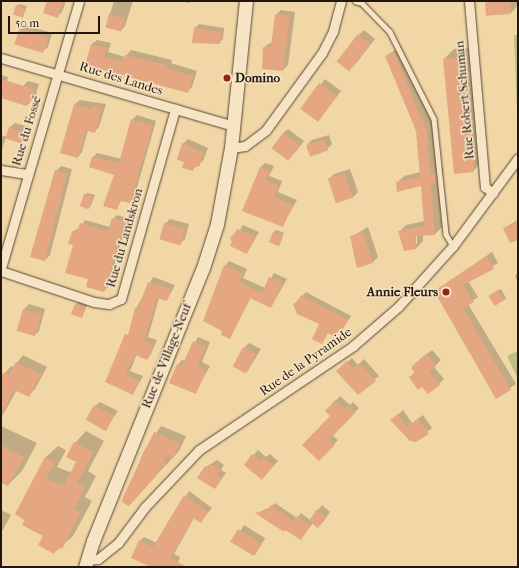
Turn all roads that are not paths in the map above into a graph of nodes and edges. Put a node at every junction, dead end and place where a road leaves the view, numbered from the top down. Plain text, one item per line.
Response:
1 (79, 1) edge
2 (246, 1) edge
3 (341, 1) edge
4 (355, 1) edge
5 (469, 1) edge
6 (1, 58) edge
7 (58, 74) junction
8 (175, 108) junction
9 (233, 126) junction
10 (231, 148) junction
11 (518, 158) edge
12 (1, 170) edge
13 (27, 174) junction
14 (493, 193) junction
15 (453, 246) junction
16 (1, 268) edge
17 (1, 272) edge
18 (86, 564) edge

1 - 7 street, Rue du Fossé
2 - 9 street, Rue de Village-Neuf
3 - 10 street
4 - 15 lane
5 - 14 street, Rue Robert Schuman
6 - 7 street, Rue des Landes
7 - 8 street, Rue des Landes
7 - 13 street, Rue du Fossé
8 - 9 street, Rue des Landes
8 - 17 street, Rue du Landskron
9 - 10 street, Rue de Village-Neuf
10 - 18 street, Rue de Village-Neuf
11 - 14 street, Rue de la Pyramide
12 - 13 street
13 - 16 street, Rue du Fossé
14 - 15 street, Rue de la Pyramide
15 - 18 street, Rue de la Pyramide

